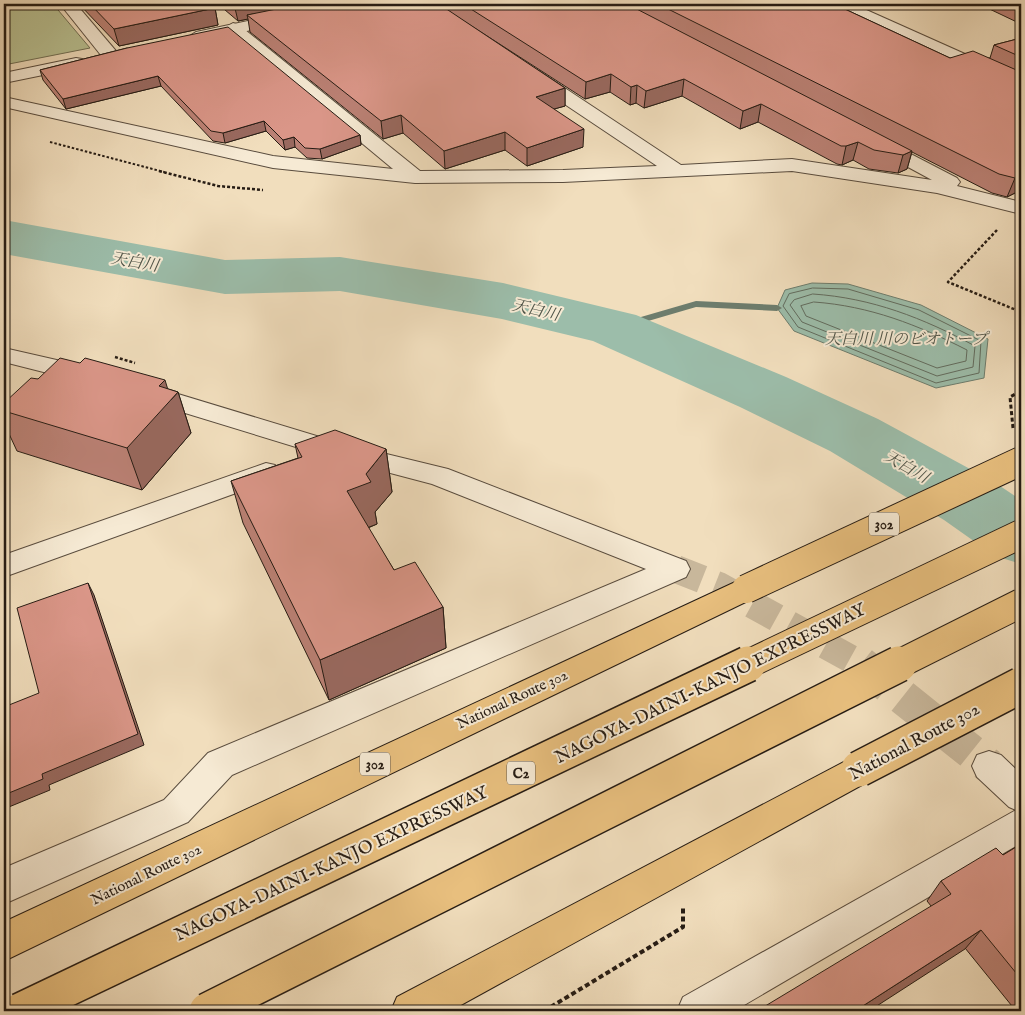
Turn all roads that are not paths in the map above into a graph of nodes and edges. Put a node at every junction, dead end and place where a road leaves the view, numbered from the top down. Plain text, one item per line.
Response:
1 (68, 4) edge
2 (347, 4) edge
3 (841, 4) edge
4 (220, 16) dead end
5 (233, 28) junction
6 (176, 41) edge
7 (129, 51) edge
8 (110, 55) junction
9 (523, 68) edge
10 (4, 78) edge
11 (1021, 85) edge
12 (4, 102) edge
13 (867, 137) edge
14 (676, 170) junction
15 (415, 177) junction
16 (976, 196) junction
17 (1021, 208) edge
18 (4, 355) edge
19 (331, 449) junction
20 (1021, 461) edge
21 (1021, 534) edge
22 (4, 566) edge
23 (1021, 603) edge
24 (1021, 685) edge
25 (989, 766) tunnel mouth
26 (1021, 796) edge
27 (1021, 824) edge
28 (4, 886) edge
29 (4, 942) edge
30 (20, 1011) edge
31 (207, 1011) edge
32 (411, 1011) edge
33 (696, 1011) edge

1 - 8 street
2 - 5 street
3 - 11 street
4 - 5 street
5 - 6 street
5 - 15 street
7 - 8 street
8 - 10 street
9 - 14 street
12 - 15 street
13 - 16 street
14 - 15 street
14 - 16 street
16 - 17 street
18 - 19 street
19 - 22 street
19 - 28 street
20 - 29 highway, National Route 302 / 302, bridge
21 - 30 highway, NAGOYA-DAINI-KANJO EXPRESSWAY / C2, bridge
23 - 31 highway, bridge
24 - 32 highway, National Route 302, bridge
25 - 26 street
27 - 33 street

